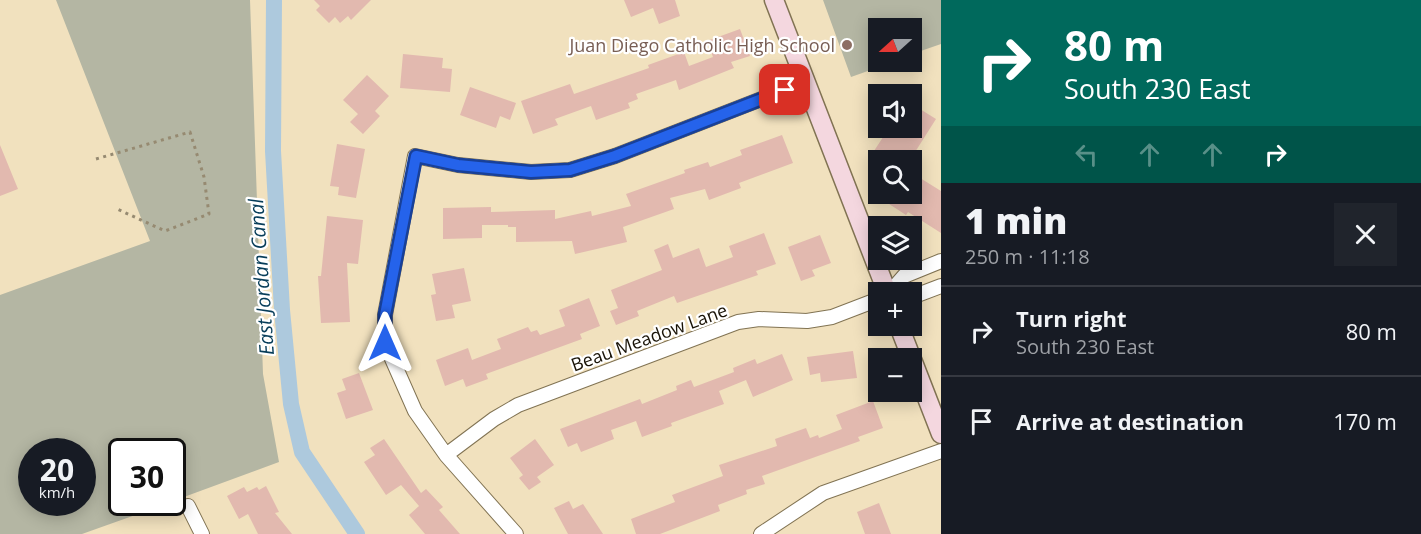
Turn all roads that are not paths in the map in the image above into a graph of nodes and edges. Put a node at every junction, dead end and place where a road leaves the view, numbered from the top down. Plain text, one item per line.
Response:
1 (774, 0) edge
2 (806, 82) junction
3 (941, 261) edge
4 (885, 282) edge
5 (898, 282) edge
6 (941, 286) edge
7 (922, 293) edge
8 (868, 303) edge
9 (903, 336) edge
10 (941, 434) edge
11 (941, 451) edge
12 (446, 455) junction
13 (188, 507) dead end
14 (202, 534) edge
15 (516, 534) edge
16 (760, 534) edge

1 - 2 street
2 - 4 street
2 - 12 street
3 - 5 street
6 - 7 street
8 - 12 street, Beau Meadow Lane
9 - 10 street
11 - 16 street
12 - 15 street
13 - 14 street

